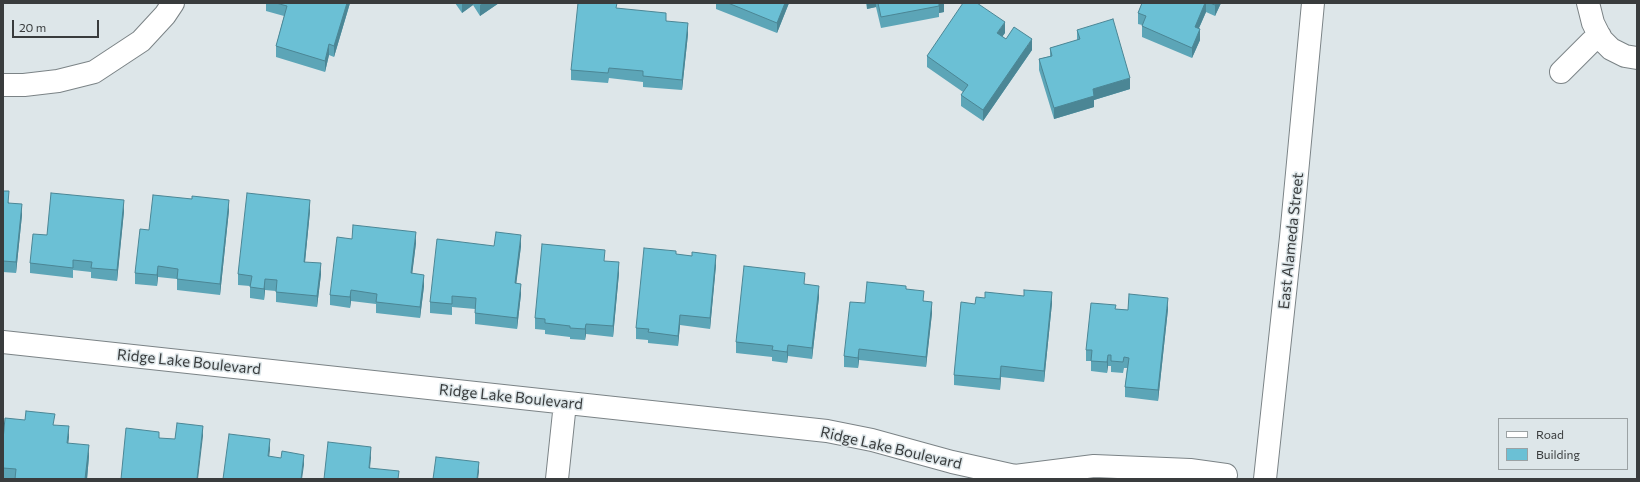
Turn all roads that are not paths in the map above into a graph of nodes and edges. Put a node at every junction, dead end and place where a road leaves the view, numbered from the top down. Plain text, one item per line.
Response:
1 (173, 3) edge
2 (1313, 3) edge
3 (1588, 3) edge
4 (1600, 36) junction
5 (1637, 58) edge
6 (1561, 72) dead end
7 (3, 85) edge
8 (3, 342) edge
9 (565, 403) junction
10 (1226, 475) dead end
11 (1018, 478) edge
12 (557, 479) edge
13 (1265, 479) edge

1 - 7 street
2 - 13 street, East Alameda Street
3 - 4 street
4 - 5 street
4 - 6 street
8 - 9 street, Ridge Lake Boulevard
9 - 11 street, Ridge Lake Boulevard
9 - 12 street
10 - 11 street, Ridge Lake Boulevard

